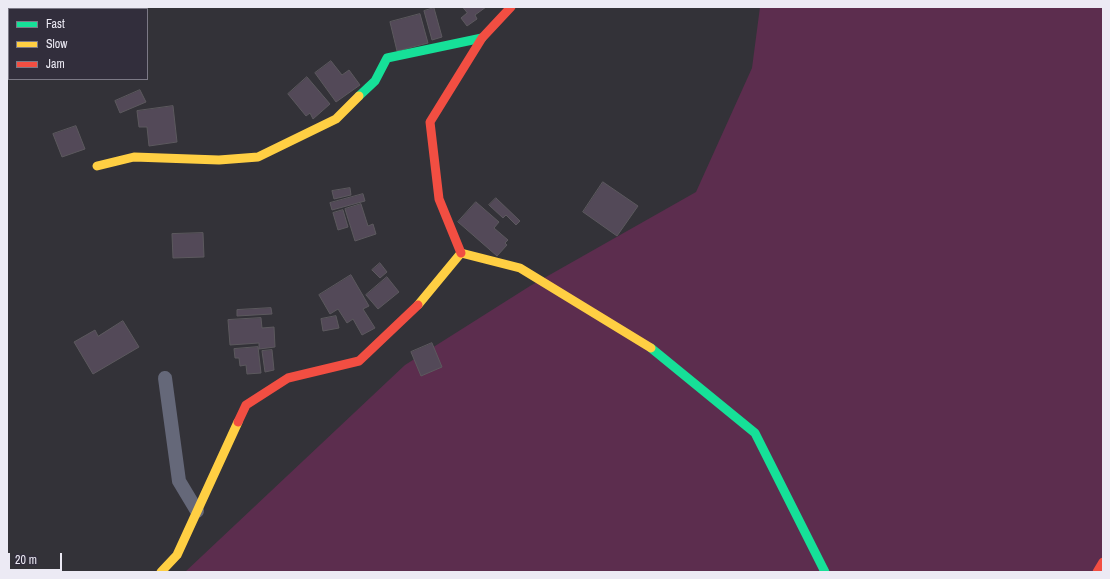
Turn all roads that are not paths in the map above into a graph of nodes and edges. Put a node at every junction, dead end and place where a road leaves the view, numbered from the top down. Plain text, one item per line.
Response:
1 (511, 7) edge
2 (482, 38) junction
3 (97, 166) dead end
4 (461, 253) junction
5 (165, 378) dead end
6 (197, 511) junction
7 (1103, 562) edge
8 (161, 572) edge
9 (825, 572) edge
10 (1097, 572) edge

1 - 2 street
2 - 3 street
2 - 4 street
4 - 6 street
4 - 9 street
5 - 6 street
6 - 8 street
7 - 10 street

